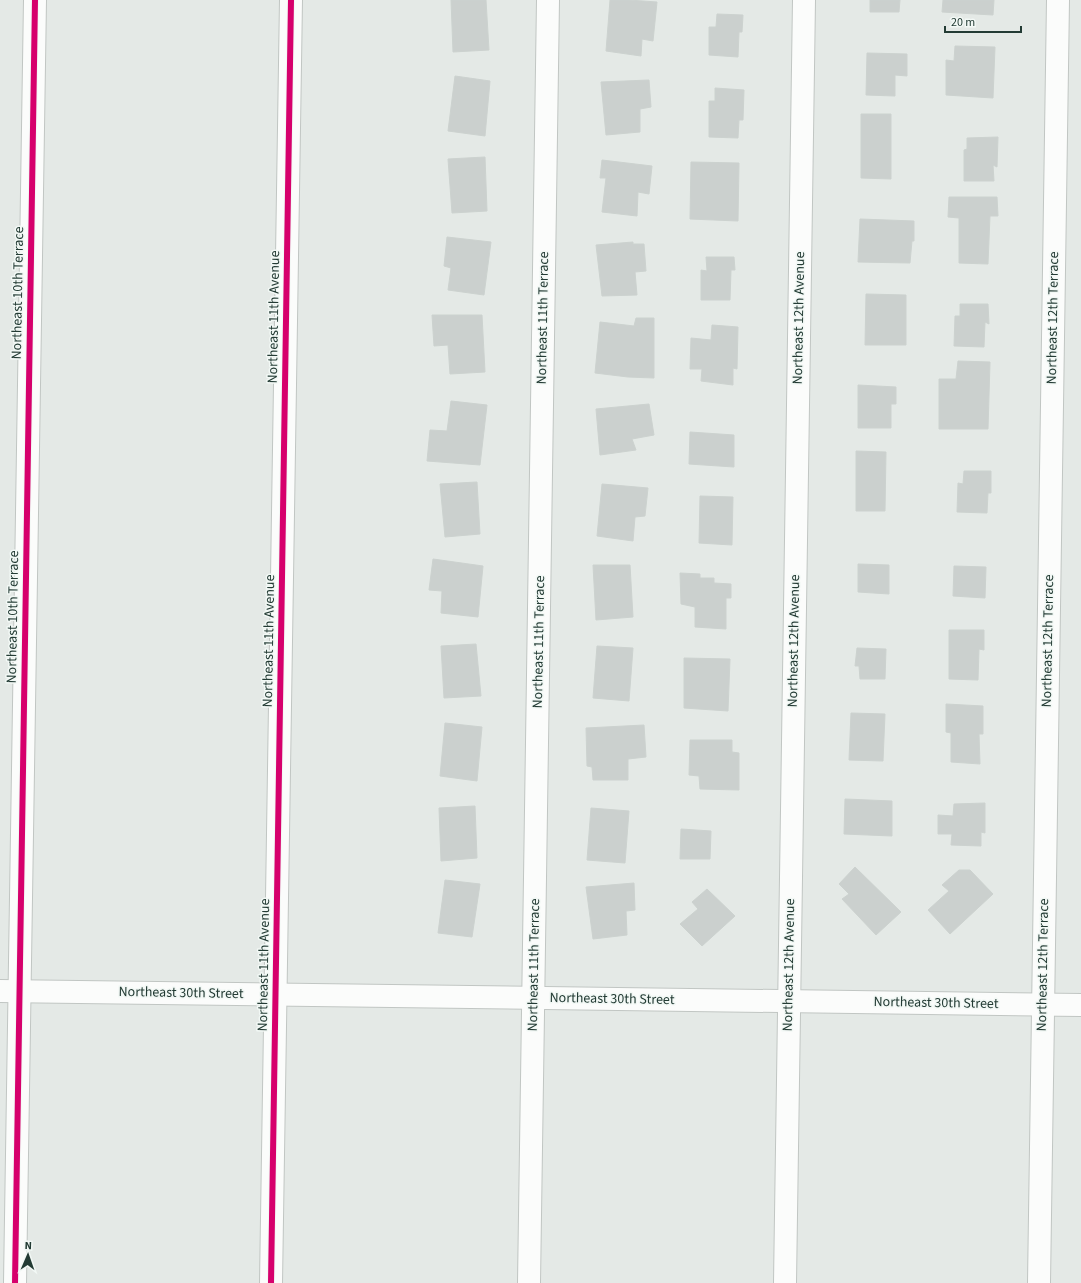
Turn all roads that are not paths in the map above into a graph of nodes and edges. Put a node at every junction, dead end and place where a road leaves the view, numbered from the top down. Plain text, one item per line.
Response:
1 (35, 0) edge
2 (291, 0) edge
3 (548, 0) edge
4 (804, 0) edge
5 (1058, 0) edge
6 (9, 991) edge
7 (275, 994) junction
8 (534, 998) junction
9 (788, 1002) junction
10 (1042, 1004) junction
11 (1081, 1005) edge
12 (14, 1283) edge
13 (271, 1283) edge
14 (529, 1283) edge
15 (785, 1283) edge
16 (1039, 1283) edge

1 - 6 street, Northeast 10th Terrace
2 - 7 street, Northeast 11th Avenue
3 - 8 street, Northeast 11th Terrace
4 - 9 street, Northeast 12th Avenue
5 - 10 street, Northeast 12th Terrace
6 - 7 street, Northeast 30th Street
6 - 12 street, Northeast 10th Terrace
7 - 8 street, Northeast 30th Street
7 - 13 street, Northeast 11th Avenue
8 - 9 street, Northeast 30th Street
8 - 14 street, Northeast 11th Terrace
9 - 10 street, Northeast 30th Street
9 - 15 street, Northeast 12th Avenue
10 - 11 street, Northeast 30th Street
10 - 16 street, Northeast 12th Terrace

